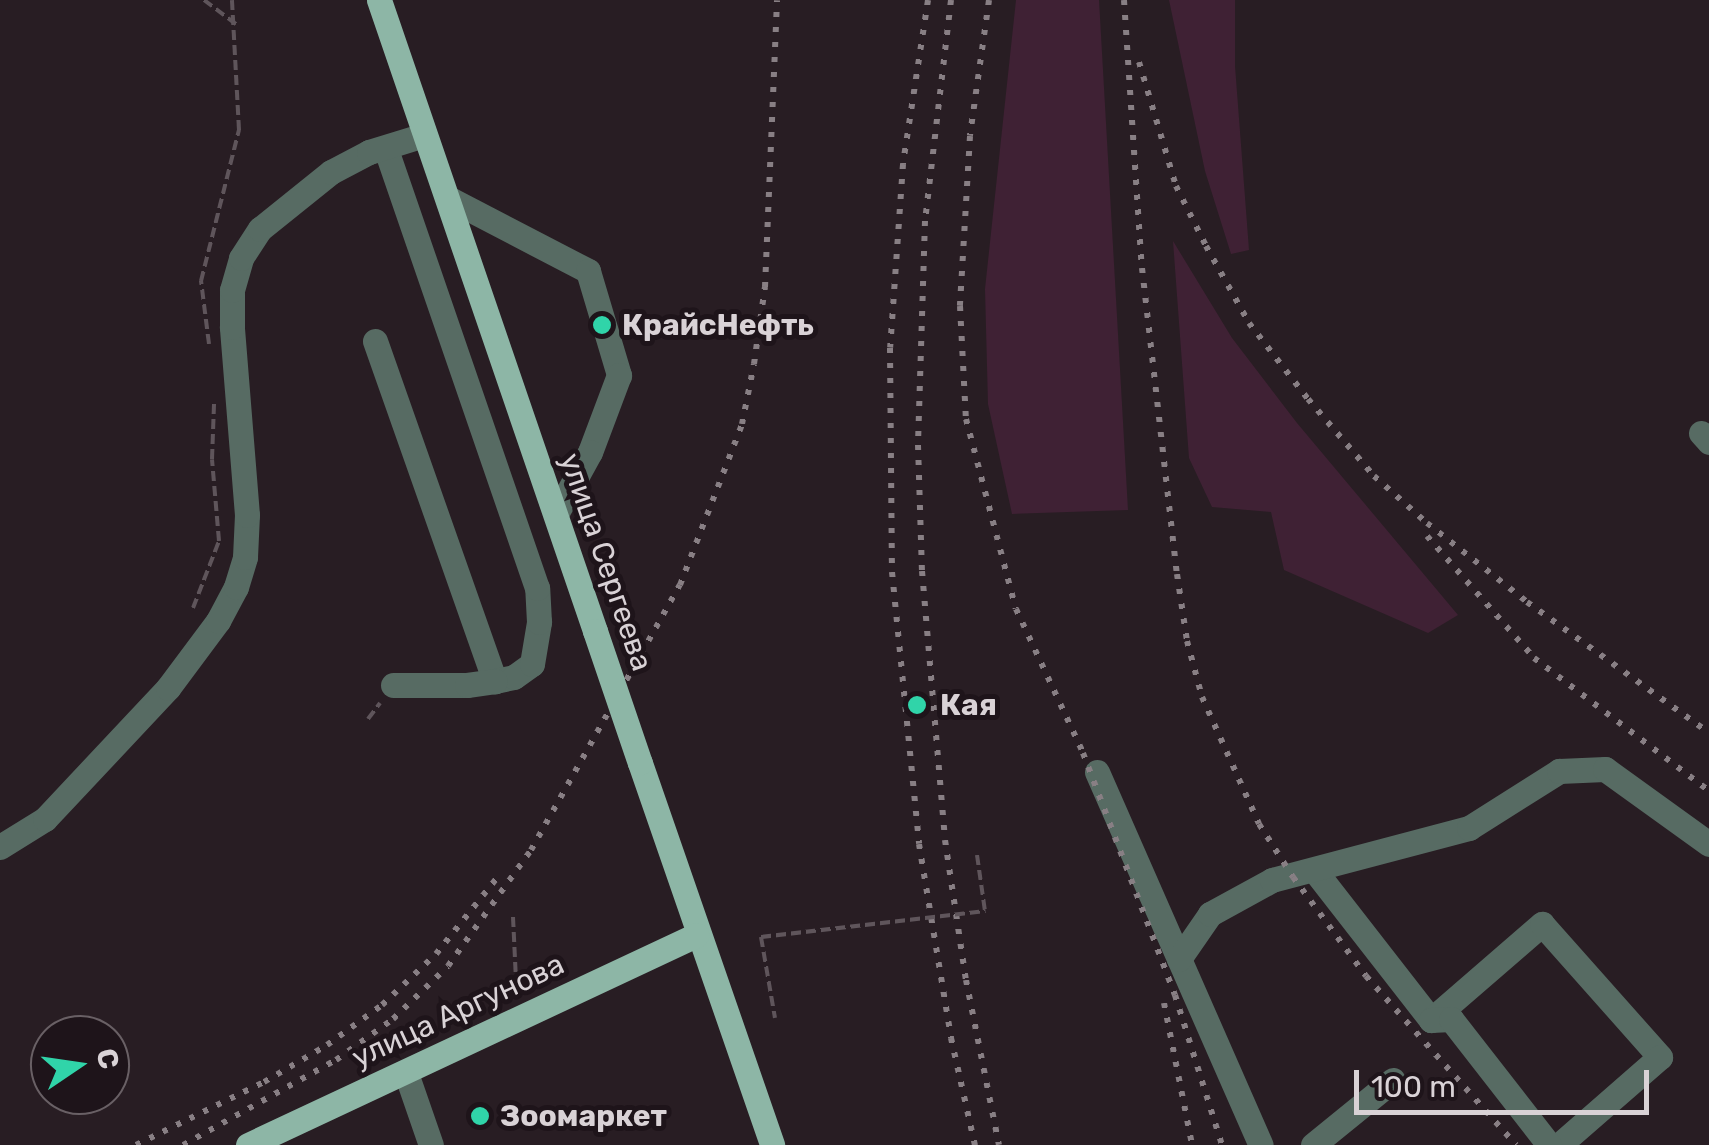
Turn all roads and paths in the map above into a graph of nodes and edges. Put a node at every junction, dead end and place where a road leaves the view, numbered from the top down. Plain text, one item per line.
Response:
1 (204, 0) edge
2 (378, 0) edge
3 (236, 24) dead end
4 (424, 135) junction
5 (386, 150) junction
6 (448, 198) junction
7 (376, 342) dead end
8 (556, 514) junction
9 (495, 681) junction
10 (393, 684) dead end
11 (1097, 772) dead end
12 (1709, 844) edge
13 (0, 847) edge
14 (977, 855) dead end
15 (1315, 871) junction
16 (514, 917) dead end
17 (696, 935) junction
18 (1180, 959) junction
19 (525, 997) dead end
20 (774, 1018) dead end
21 (1431, 1020) junction
22 (406, 1073) junction
23 (1393, 1080) dead end
24 (248, 1145) edge
25 (432, 1145) edge
26 (772, 1145) edge
27 (1260, 1145) edge
28 (1313, 1145) edge
29 (1549, 1145) edge
30 (1558, 1145) edge

1 - 3 path
2 - 4 main road, улица Сергеева
4 - 5 street
4 - 6 main road, улица Сергеева
5 - 9 street
5 - 13 street
6 - 8 main road, улица Сергеева
6 - 8 street
7 - 9 street
8 - 17 main road, улица Сергеева, bridge
9 - 10 street
11 - 18 street
12 - 15 street
14 - 20 path, bridge
15 - 18 street
15 - 21 street
16 - 19 path
17 - 22 main road, улица Аргунова
17 - 26 main road, улица Сергеева
18 - 27 street
21 - 29 street
21 - 30 street
22 - 24 main road, улица Аргунова
22 - 25 street
23 - 28 street

